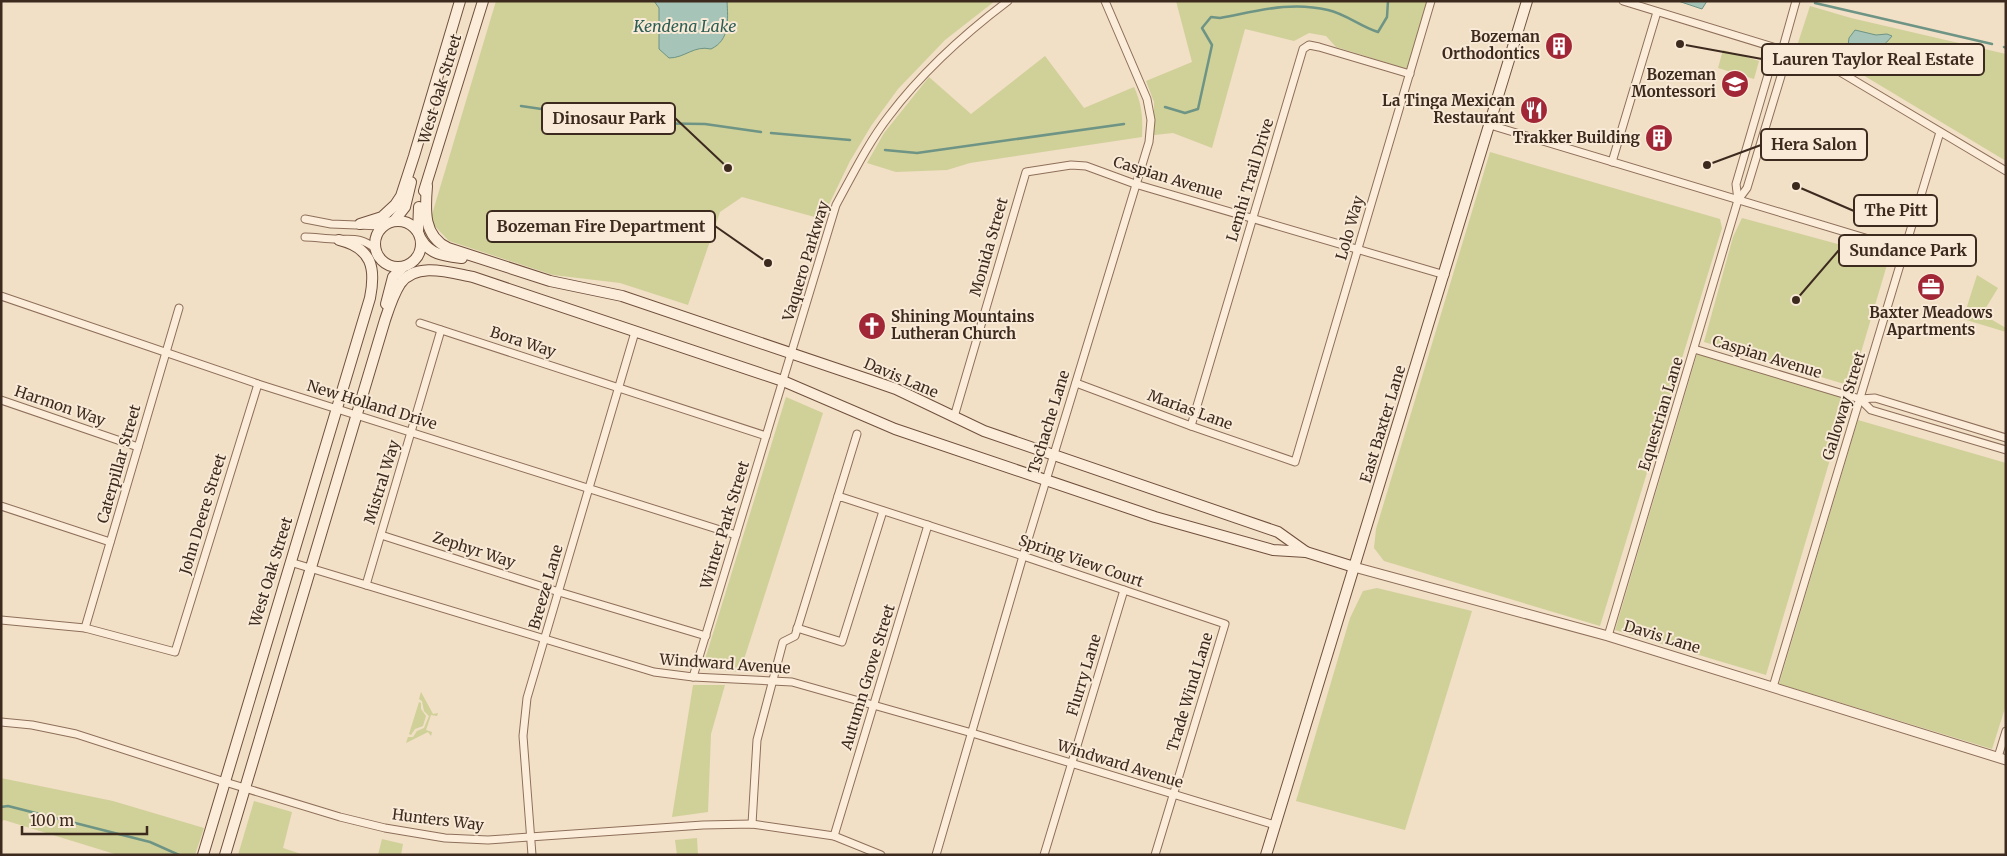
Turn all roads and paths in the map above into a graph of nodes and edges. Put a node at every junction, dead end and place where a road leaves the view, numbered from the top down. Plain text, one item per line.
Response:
1 (460, 1) edge
2 (483, 1) edge
3 (1008, 1) edge
4 (1105, 1) edge
5 (1431, 1) edge
6 (1527, 1) edge
7 (1623, 1) edge
8 (1796, 1) edge
9 (1657, 12) junction
10 (1782, 51) junction
11 (1410, 74) junction
12 (1490, 125) junction
13 (1940, 132) junction
14 (414, 156) junction
15 (1612, 162) junction
16 (2006, 171) edge
17 (1026, 172) joint
18 (1135, 184) junction
19 (426, 186) junction
20 (1738, 200) junction
21 (1254, 218) junction
22 (305, 219) dead end
23 (394, 221) junction
24 (360, 224) junction
25 (382, 226) junction
26 (419, 235) junction
27 (305, 237) dead end
28 (339, 240) junction
29 (1358, 249) junction
30 (1905, 250) junction
31 (376, 252) junction
32 (475, 258) junction
33 (406, 266) junction
34 (1445, 275) junction
35 (473, 277) junction
36 (1, 296) edge
37 (370, 298) junction
38 (179, 308) dead end
39 (385, 320) junction
40 (420, 322) dead end
41 (441, 330) junction
42 (635, 332) junction
43 (1694, 349) junction
44 (166, 352) junction
45 (792, 353) junction
46 (783, 381) junction
47 (1076, 383) junction
48 (258, 384) junction
49 (619, 388) junction
50 (1860, 399) junction
51 (1, 400) edge
52 (338, 408) junction
53 (357, 415) junction
54 (954, 417) junction
55 (1191, 426) junction
56 (412, 432) junction
57 (857, 434) dead end
58 (766, 436) junction
59 (2006, 438) edge
60 (138, 447) junction
61 (2006, 450) edge
62 (1054, 456) junction
63 (1295, 462) joint
64 (1047, 479) junction
65 (589, 489) junction
66 (838, 496) junction
67 (1, 506) edge
68 (883, 511) junction
69 (928, 525) junction
70 (736, 534) junction
71 (381, 535) junction
72 (110, 542) junction
73 (1306, 552) junction
74 (1024, 556) junction
75 (290, 562) junction
76 (1354, 567) junction
77 (310, 568) junction
78 (366, 585) junction
79 (1124, 590) junction
80 (559, 592) junction
81 (1, 620) edge
82 (1225, 624) joint
83 (85, 628) junction
84 (798, 628) junction
85 (706, 636) junction
86 (1608, 636) junction
87 (545, 640) junction
88 (693, 677) junction
89 (773, 680) junction
90 (1773, 687) junction
91 (873, 706) junction
92 (1, 722) edge
93 (2006, 731) edge
94 (972, 733) junction
95 (2002, 759) edge
96 (1072, 764) junction
97 (225, 782) junction
98 (245, 788) junction
99 (1174, 794) junction
100 (752, 824) junction
101 (1275, 825) junction
102 (834, 836) junction
103 (531, 837) junction
104 (203, 855) edge
105 (225, 855) edge
106 (532, 855) edge
107 (881, 855) edge
108 (936, 855) edge
109 (1044, 855) edge
110 (1155, 855) edge
111 (1266, 855) edge

1 - 14 main road, West Oak Street
2 - 19 main road, West Oak Street
3 - 45 street, Vaquero Parkway
4 - 18 street, Tschache Lane
5 - 11 street, Lolo Way
6 - 12 main road, East Baxter Lane
7 - 9 street
8 - 10 street, Equestrian Lane
9 - 10 street
9 - 15 street
10 - 13 street
10 - 20 street, Equestrian Lane
10 - 20 street, Equestrian Lane
11 - 21 street, Lemhi Trail Drive
11 - 29 street, Lolo Way
12 - 15 street
12 - 34 main road, East Baxter Lane
13 - 16 street
13 - 30 street, Galloway Street
14 - 23 main road
14 - 24 main road
15 - 20 street
17 - 18 street, Caspian Avenue
17 - 54 street, Monida Street
18 - 21 street, Caspian Avenue
18 - 47 street, Tschache Lane
19 - 26 main road
19 - 32 main road
20 - 30 street
20 - 43 street, Equestrian Lane
21 - 29 street, Caspian Avenue
21 - 55 street, Lemhi Trail Drive
22 - 24 street
23 - 25 main road
23 - 26 main road
24 - 25 street
25 - 31 main road
26 - 32 main road
26 - 33 main road
27 - 28 street
28 - 31 street
28 - 37 main road
29 - 34 street, Caspian Avenue
29 - 63 street, Lolo Way
30 - 50 street, Galloway Street
31 - 33 main road
31 - 37 main road
32 - 45 main road, Davis Lane
33 - 35 main road
33 - 39 main road
34 - 76 main road, East Baxter Lane
35 - 39 main road
35 - 42 main road, Davis Lane
36 - 44 street, New Holland Drive
37 - 52 main road, West Oak Street
38 - 44 street, Caterpillar Street
39 - 53 main road
40 - 41 street, Bora Way
41 - 49 street, Bora Way
41 - 56 street, Mistral Way
42 - 46 main road, Davis Lane
42 - 49 street, Breeze Lane
43 - 50 street, Caspian Avenue
43 - 86 street, Equestrian Lane
44 - 48 street, New Holland Drive
44 - 60 street, Caterpillar Street
45 - 46 street, Vaquero Parkway
45 - 54 main road, Davis Lane
46 - 58 street, Winter Park Street
46 - 64 main road, Davis Lane
47 - 55 street, Marias Lane
47 - 62 street, Tschache Lane
48 - 52 street, New Holland Drive
48 - 83 street, John Deere Street
49 - 58 street, Bora Way
49 - 65 street, Breeze Lane
50 - 59 street, Caspian Avenue
50 - 61 street, Caspian Avenue
50 - 90 street, Galloway Street
51 - 60 street, Harmon Way
52 - 53 street, New Holland Drive
52 - 75 main road, West Oak Street
53 - 56 street, New Holland Drive
53 - 77 main road
54 - 62 main road, Davis Lane
55 - 63 street, Marias Lane
56 - 65 street, New Holland Drive
56 - 71 street, Mistral Way
57 - 66 street
58 - 70 street, Winter Park Street
60 - 72 street, Caterpillar Street
62 - 64 street, Tschache Lane
62 - 73 main road, Davis Lane
64 - 73 main road, Davis Lane
64 - 74 street, Tschache Lane
65 - 70 street, New Holland Drive
65 - 80 street, Breeze Lane
66 - 68 street, Spring View Court
66 - 84 street
67 - 72 street
68 - 69 street, Spring View Court
68 - 84 street
69 - 74 street, Spring View Court
69 - 91 street, Autumn Grove Street
70 - 85 street, Winter Park Street
71 - 78 street, Mistral Way
71 - 80 street, Zephyr Way
72 - 83 street, Caterpillar Street
73 - 76 main road, Davis Lane
74 - 79 street, Spring View Court
74 - 94 street, Tschache Lane
75 - 77 street, Windward Avenue
75 - 97 main road, West Oak Street
76 - 86 street, Davis Lane
76 - 101 main road, East Baxter Lane
77 - 78 street, Windward Avenue
77 - 98 main road
78 - 87 street, Windward Avenue
79 - 82 street, Spring View Court
79 - 96 street, Flurry Lane
80 - 85 street, Zephyr Way
80 - 87 street, Breeze Lane
81 - 83 street
82 - 99 street, Trade Wind Lane
84 - 89 street
85 - 88 street, Winter Park Street
86 - 90 street, Davis Lane
87 - 88 street, Windward Avenue
87 - 103 street, Breeze Lane
88 - 89 street, Windward Avenue
89 - 91 street, Windward Avenue
89 - 100 street
90 - 95 street, Davis Lane
91 - 94 street, Windward Avenue
91 - 102 street, Autumn Grove Street
92 - 97 street, Hunters Way
93 - 95 street
94 - 96 street, Windward Avenue
94 - 108 street, Tschache Lane
96 - 99 street, Windward Avenue
96 - 109 street, Flurry Lane
97 - 98 street, Hunters Way
97 - 104 main road, West Oak Street
98 - 103 street, Hunters Way
98 - 105 main road
99 - 101 street, Windward Avenue
99 - 110 street, Trade Wind Lane
100 - 102 street, Hunters Way
100 - 103 street, Hunters Way
101 - 111 main road, East Baxter Lane
102 - 107 street, Hunters Way
103 - 106 street, Breeze Lane

